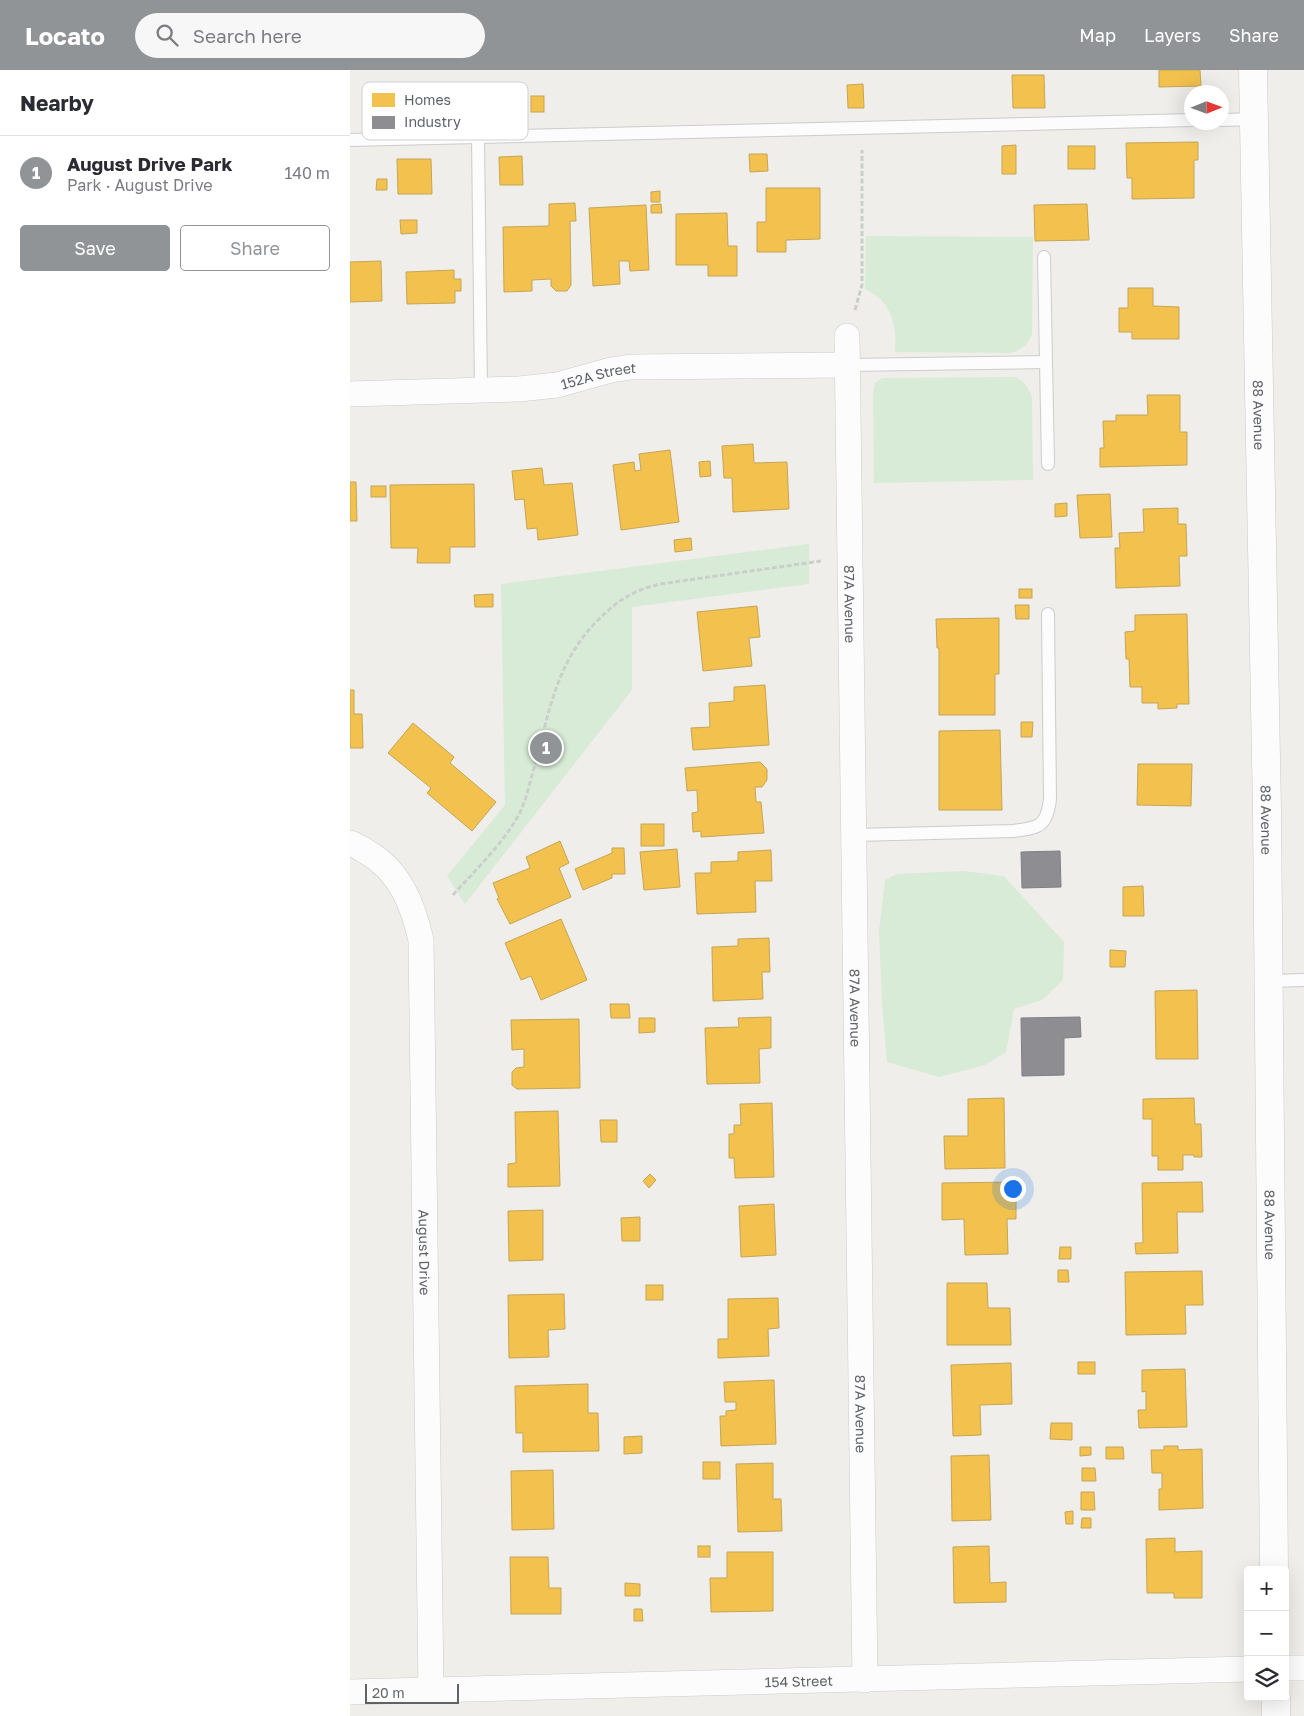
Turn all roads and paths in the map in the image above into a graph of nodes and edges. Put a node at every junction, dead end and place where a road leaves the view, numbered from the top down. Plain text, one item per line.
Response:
1 (1253, 70) edge
2 (1254, 119) junction
3 (1184, 120) edge
4 (1229, 120) edge
5 (862, 127) junction
6 (528, 135) edge
7 (478, 140) edge
8 (1044, 257) dead end
9 (847, 336) joint
10 (1046, 362) junction
11 (848, 364) junction
12 (481, 390) junction
13 (350, 394) edge
14 (1048, 464) dead end
15 (824, 561) dead end
16 (1048, 614) dead end
17 (854, 835) junction
18 (350, 844) edge
19 (453, 895) dead end
20 (1304, 980) edge
21 (1269, 981) junction
22 (1274, 1566) edge
23 (1289, 1668) edge
24 (1304, 1668) edge
25 (1244, 1669) edge
26 (865, 1680) junction
27 (431, 1690) junction
28 (350, 1692) edge
29 (1276, 1701) edge
30 (1276, 1716) edge

1 - 2 main road, 88 Avenue
2 - 4 lane
2 - 21 main road, 88 Avenue
3 - 5 lane
5 - 6 lane
5 - 9 path
7 - 12 lane
8 - 10 lane
9 - 11 street, 87A Avenue
10 - 11 lane
10 - 14 lane
11 - 12 street, 152A Street
11 - 17 street, 87A Avenue
12 - 13 street, 152A Street
15 - 19 path
16 - 17 lane
17 - 26 street, 87A Avenue
18 - 27 street, August Drive
20 - 21 lane
21 - 22 main road, 88 Avenue
23 - 24 street
25 - 26 street, 154 Street
26 - 27 street, 154 Street
27 - 28 street, 154 Street
29 - 30 main road

